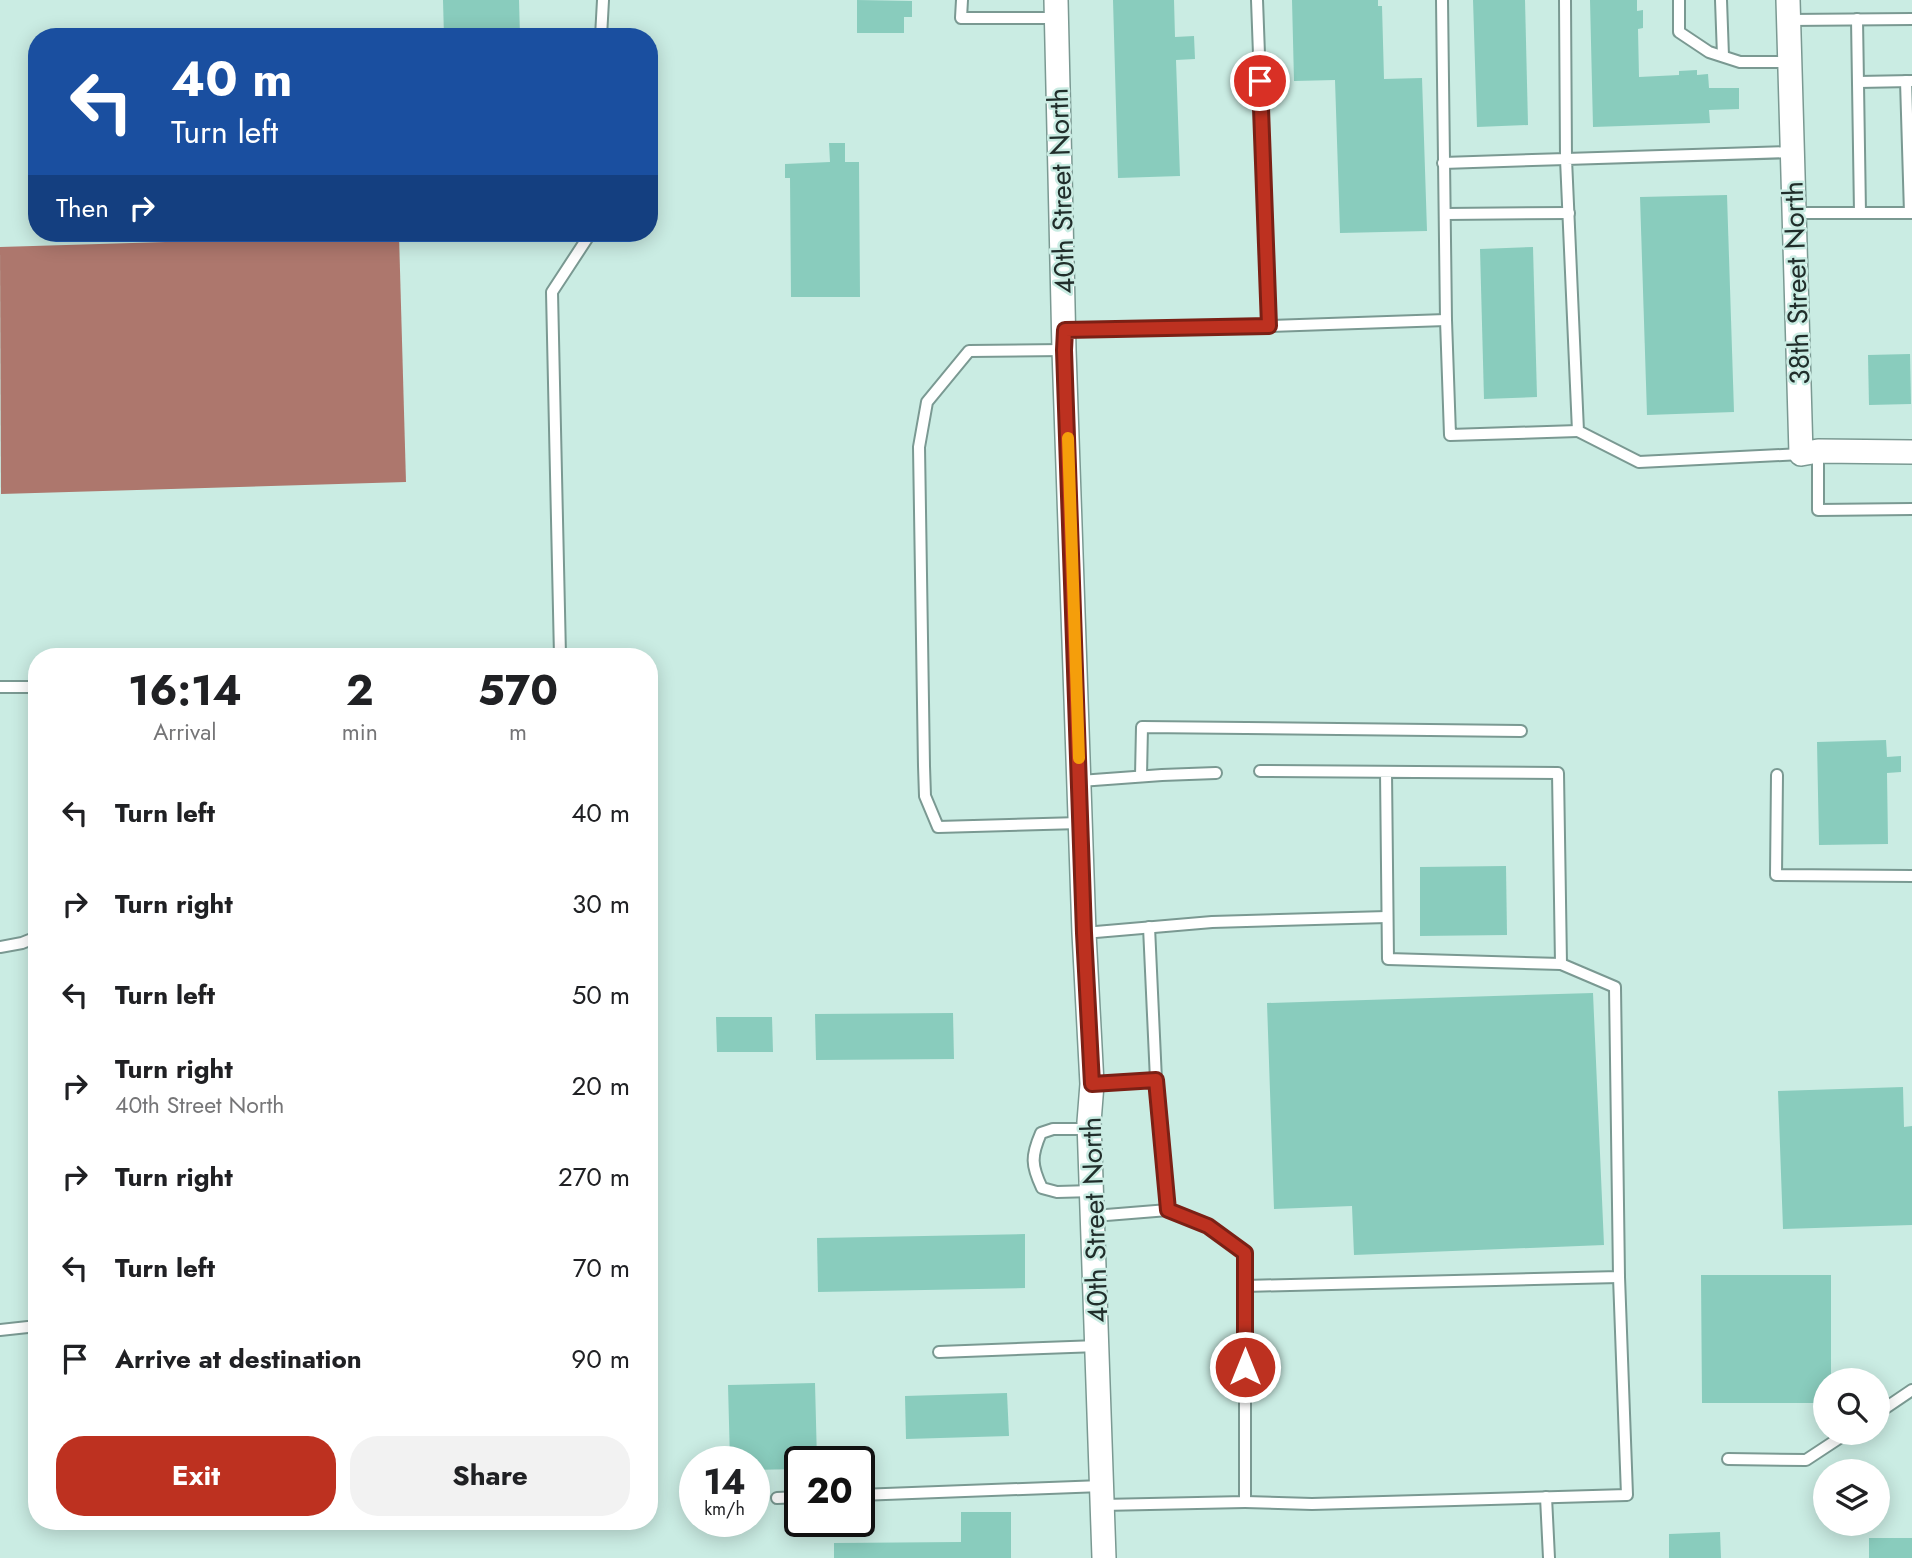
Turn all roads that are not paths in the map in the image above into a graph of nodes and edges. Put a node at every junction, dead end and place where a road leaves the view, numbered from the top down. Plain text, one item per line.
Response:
1 (603, 0) edge
2 (962, 0) edge
3 (1257, 0) edge
4 (1442, 0) edge
5 (1565, 0) edge
6 (1679, 0) edge
7 (1721, 0) edge
8 (1056, 9) edge
9 (1788, 10) edge
10 (1857, 19) junction
11 (1912, 19) edge
12 (601, 28) edge
13 (1723, 56) junction
14 (1790, 62) junction
15 (1909, 81) edge
16 (1858, 82) junction
17 (1792, 152) junction
18 (1566, 159) junction
19 (1443, 163) junction
20 (1569, 213) junction
21 (1793, 213) junction
22 (1860, 213) junction
23 (1911, 213) edge
24 (1445, 215) junction
25 (585, 242) edge
26 (1446, 320) junction
27 (1269, 326) junction
28 (1065, 340) junction
29 (1578, 431) junction
30 (1912, 452) edge
31 (1810, 453) junction
32 (1912, 509) edge
33 (560, 648) edge
34 (0, 687) edge
35 (28, 687) edge
36 (1521, 731) dead end
37 (1260, 771) dead end
38 (1385, 772) junction
39 (1216, 773) dead end
40 (1777, 775) dead end
41 (1142, 776) junction
42 (1080, 781) junction
43 (1081, 823) junction
44 (1912, 876) edge
45 (1387, 917) junction
46 (1149, 927) junction
47 (1084, 933) junction
48 (28, 941) edge
49 (0, 947) edge
50 (1562, 964) junction
51 (1156, 1080) junction
52 (1092, 1084) junction
53 (1089, 1129) junction
54 (1093, 1191) junction
55 (1168, 1210) junction
56 (1094, 1216) junction
57 (1619, 1277) junction
58 (1245, 1286) junction
59 (28, 1327) edge
60 (0, 1330) edge
61 (1098, 1346) junction
62 (939, 1352) dead end
63 (1912, 1390) edge
64 (1890, 1405) edge
65 (1829, 1445) edge
66 (1728, 1459) dead end
67 (875, 1495) edge
68 (1102, 1496) junction
69 (1546, 1497) junction
70 (777, 1498) dead end
71 (784, 1498) edge
72 (1245, 1502) junction
73 (1104, 1558) edge
74 (1549, 1558) edge

1 - 12 lane
2 - 8 lane
3 - 27 lane
4 - 19 lane
5 - 18 lane
6 - 13 lane
7 - 13 lane
8 - 28 street, 40th Street North
9 - 10 lane
9 - 14 street, 38th Street North
10 - 11 lane
10 - 16 lane
13 - 14 lane
14 - 17 street, 38th Street North
15 - 16 lane
15 - 23 lane
16 - 22 lane
17 - 18 lane
17 - 21 street, 38th Street North
18 - 19 lane
18 - 20 lane
19 - 24 lane
20 - 24 lane
20 - 29 lane
21 - 22 lane
21 - 31 street, 38th Street North
22 - 23 lane
24 - 26 lane
25 - 33 lane
26 - 27 lane
26 - 29 lane
27 - 28 lane
28 - 42 street, 40th Street North
28 - 43 lane
29 - 31 lane
30 - 31 street
31 - 32 lane
34 - 35 lane
36 - 41 lane
37 - 38 lane
38 - 45 lane
38 - 50 lane
39 - 41 lane
40 - 44 lane
41 - 42 lane
42 - 43 street, 40th Street North
43 - 47 street, 40th Street North
45 - 46 lane
45 - 50 lane
46 - 47 lane
46 - 51 lane
47 - 52 street, 40th Street North
48 - 49 lane
50 - 57 lane
51 - 52 lane
51 - 55 lane
52 - 53 street, 40th Street North
53 - 54 street, 40th Street North
53 - 54 lane
54 - 56 street, 40th Street North
55 - 56 lane
55 - 58 lane
56 - 61 street, 40th Street North
57 - 58 lane
57 - 69 lane
58 - 72 lane
59 - 60 lane
61 - 62 lane
61 - 68 street, 40th Street North
63 - 64 lane
65 - 66 lane
67 - 68 lane
68 - 72 lane
68 - 73 street, 40th Street North
69 - 72 lane
69 - 74 lane
70 - 71 lane

